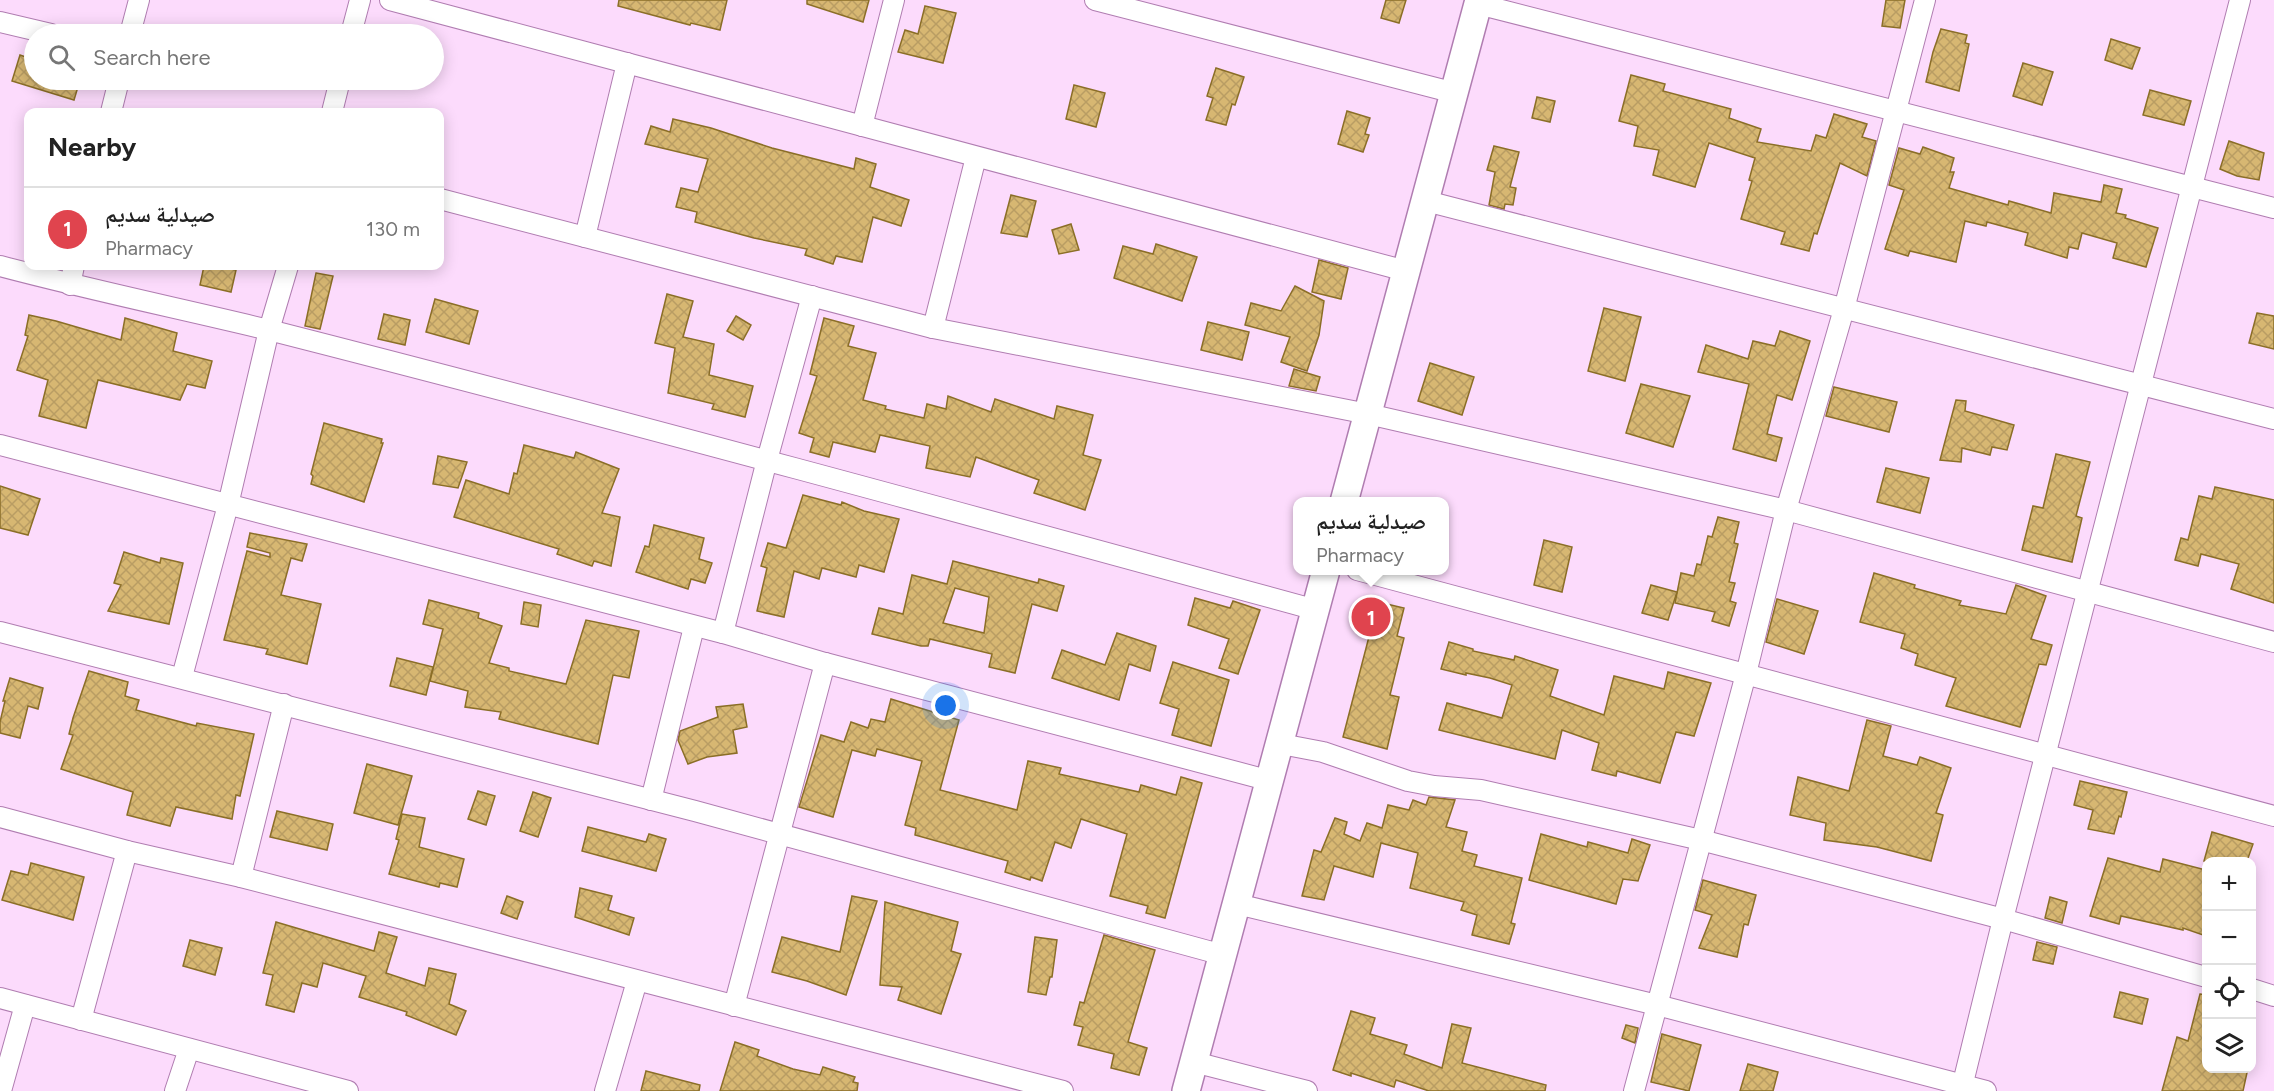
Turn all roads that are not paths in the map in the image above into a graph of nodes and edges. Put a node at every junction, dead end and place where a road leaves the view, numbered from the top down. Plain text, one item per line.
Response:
1 (139, 0) edge
2 (360, 0) edge
3 (390, 0) edge
4 (894, 0) edge
5 (1095, 0) edge
6 (1925, 0) edge
7 (2240, 0) edge
8 (1479, 2) edge
9 (0, 22) edge
10 (133, 24) edge
11 (354, 24) edge
12 (24, 28) edge
13 (627, 63) junction
14 (116, 90) edge
15 (338, 90) edge
16 (1455, 93) junction
17 (112, 108) edge
18 (333, 108) edge
19 (1896, 111) junction
20 (862, 126) junction
21 (976, 157) junction
22 (2192, 187) junction
23 (444, 200) edge
24 (1426, 201) junction
25 (2274, 208) edge
26 (585, 237) junction
27 (0, 266) edge
28 (24, 269) edge
29 (32, 270) edge
30 (287, 270) edge
31 (1406, 271) junction
32 (72, 275) edge
33 (812, 296) junction
34 (1844, 309) junction
35 (933, 328) junction
36 (269, 330) junction
37 (2141, 386) junction
38 (1368, 414) junction
39 (2274, 419) edge
40 (0, 445) edge
41 (767, 460) junction
42 (1345, 497) edge
43 (228, 505) junction
44 (1786, 510) junction
45 (1325, 575) edge
46 (1376, 575) edge
47 (2088, 593) junction
48 (1316, 610) junction
49 (694, 627) junction
50 (0, 632) edge
51 (723, 633) junction
52 (2274, 642) edge
53 (825, 663) junction
54 (1746, 674) junction
55 (182, 677) junction
56 (284, 704) junction
57 (1281, 744) junction
58 (2047, 756) junction
59 (1271, 781) junction
60 (651, 800) junction
61 (2274, 816) edge
62 (0, 817) edge
63 (780, 835) junction
64 (1701, 840) junction
65 (127, 851) junction
66 (242, 878) junction
67 (1238, 904) junction
68 (2003, 919) junction
69 (1223, 955) junction
70 (2202, 976) edge
71 (637, 981) junction
72 (2256, 991) edge
73 (2274, 996) edge
74 (0, 998) edge
75 (25, 1005) junction
76 (1657, 1005) junction
77 (734, 1006) junction
78 (81, 1020) junction
79 (189, 1049) junction
80 (1194, 1062) junction
81 (1962, 1088) edge
82 (1, 1091) edge
83 (175, 1091) edge
84 (348, 1091) edge
85 (605, 1091) edge
86 (1063, 1091) edge
87 (1186, 1091) edge
88 (1306, 1091) edge
89 (1634, 1091) edge
90 (1986, 1091) edge

1 - 10 street
2 - 11 street
3 - 13 street
4 - 20 street
5 - 16 street
6 - 19 street
7 - 22 street
8 - 16 main road
8 - 19 street
9 - 12 street
13 - 20 street
13 - 26 street
14 - 17 street
15 - 18 street
16 - 24 main road
19 - 22 street
19 - 34 street
20 - 21 street
21 - 31 street
21 - 35 street
22 - 25 street
22 - 37 street
23 - 26 street
24 - 31 main road
24 - 34 street
26 - 33 street
27 - 28 street
29 - 32 street
30 - 36 street
31 - 38 main road
32 - 36 street
33 - 35 street
33 - 41 street
34 - 37 street
34 - 44 street
35 - 38 street
36 - 41 street
36 - 43 street
37 - 39 street
37 - 47 street
38 - 42 main road
38 - 44 street
40 - 43 street
41 - 48 street
41 - 51 street
43 - 49 street
43 - 55 street
44 - 47 street
44 - 54 street
45 - 48 main road
46 - 54 street
47 - 52 street
47 - 58 street
48 - 57 main road
49 - 51 street
49 - 60 street
50 - 55 street
51 - 53 street
53 - 59 street
53 - 63 street
54 - 58 street
54 - 64 street
55 - 56 street
56 - 60 street
56 - 66 street
57 - 59 main road
57 - 64 street
58 - 61 street
58 - 68 street
59 - 67 main road
60 - 63 street
62 - 65 street
63 - 69 street
63 - 77 street
64 - 68 street
64 - 76 street
65 - 66 street
65 - 78 street
66 - 71 street
67 - 69 main road
67 - 76 street
68 - 70 street
68 - 81 street
69 - 80 main road
71 - 77 street
71 - 85 street
72 - 73 street
74 - 75 street
75 - 78 street
75 - 82 street
76 - 81 street
76 - 89 street
77 - 86 street
78 - 79 street
79 - 83 street
79 - 84 street
80 - 87 main road
80 - 88 street
81 - 90 street

